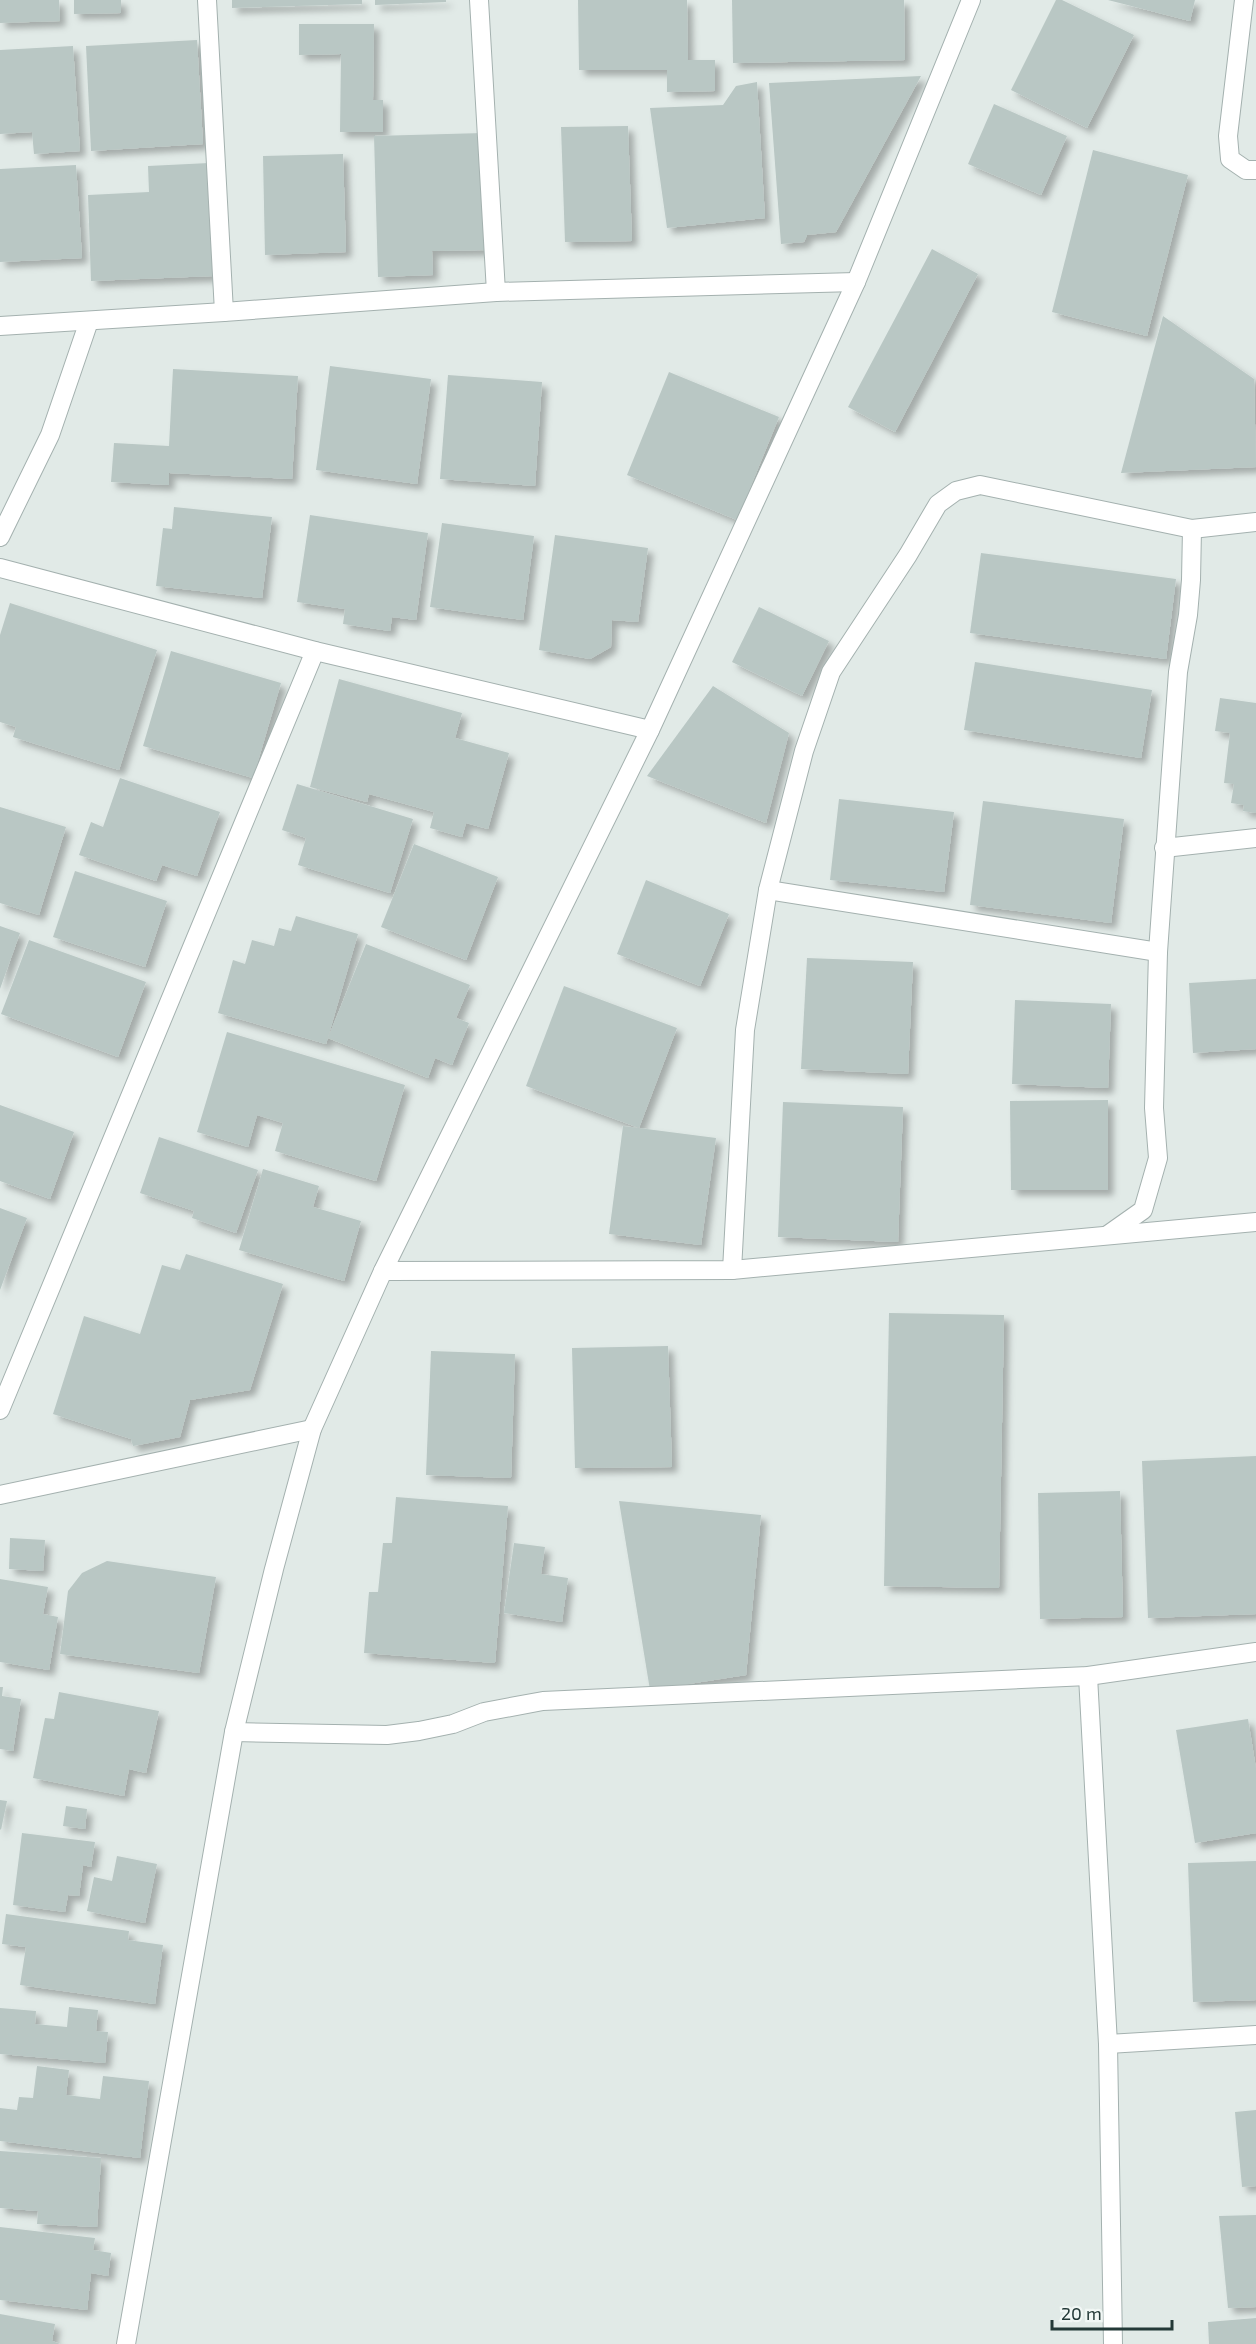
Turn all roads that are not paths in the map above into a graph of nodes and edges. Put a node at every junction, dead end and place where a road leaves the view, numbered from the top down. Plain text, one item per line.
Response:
1 (207, 0) edge
2 (479, 0) edge
3 (971, 0) edge
4 (1244, 0) edge
5 (1256, 170) edge
6 (856, 282) junction
7 (496, 292) junction
8 (224, 312) junction
9 (89, 321) junction
10 (0, 326) edge
11 (1256, 522) edge
12 (1192, 529) junction
13 (0, 537) edge
14 (0, 568) edge
15 (315, 651) junction
16 (650, 729) junction
17 (1256, 838) edge
18 (1164, 848) junction
19 (768, 890) junction
20 (1158, 952) junction
21 (1256, 1222) edge
22 (1108, 1235) junction
23 (732, 1270) junction
24 (383, 1271) junction
25 (0, 1410) edge
26 (312, 1429) junction
27 (0, 1495) edge
28 (1256, 1652) edge
29 (1088, 1676) junction
30 (234, 1732) junction
31 (1256, 2035) edge
32 (1108, 2044) junction
33 (126, 2344) edge
34 (1113, 2344) edge

1 - 8 street
2 - 7 street
3 - 6 street
4 - 5 street
6 - 7 street
6 - 16 street
7 - 8 street
8 - 9 street
9 - 10 street
9 - 13 street
11 - 12 street
12 - 18 street
12 - 19 street
14 - 15 street
15 - 16 street
15 - 25 street
16 - 24 street
17 - 18 street
18 - 20 street
19 - 20 street
19 - 23 street
20 - 22 street
21 - 22 street
22 - 23 street
23 - 24 street
24 - 26 street
26 - 27 street
26 - 30 street
28 - 29 street
29 - 30 street
29 - 32 street
30 - 33 street
31 - 32 street
32 - 34 street

